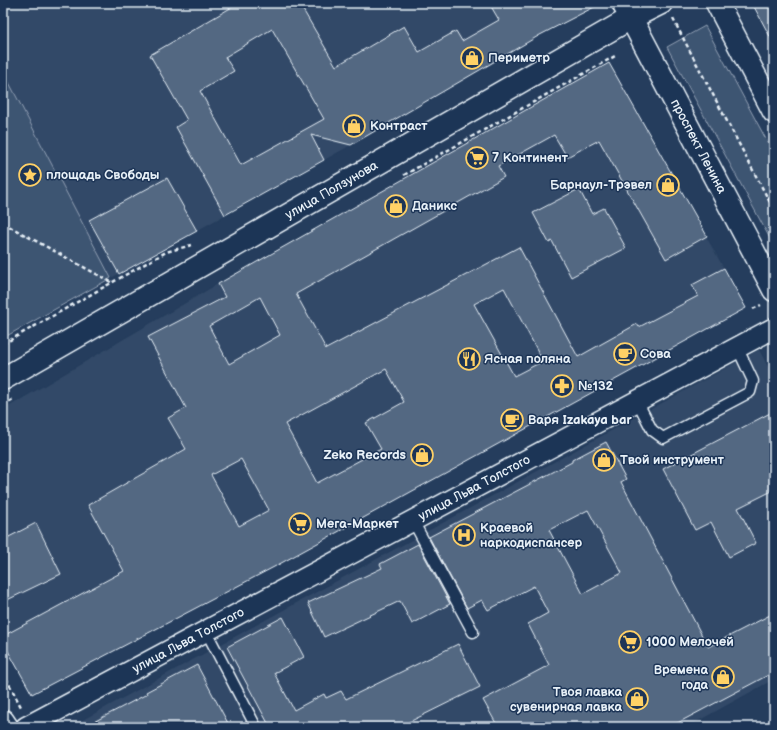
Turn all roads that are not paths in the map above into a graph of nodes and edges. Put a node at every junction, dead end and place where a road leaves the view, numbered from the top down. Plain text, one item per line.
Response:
1 (717, 3) edge
2 (666, 10) edge
3 (627, 11) edge
4 (774, 112) edge
5 (774, 290) edge
6 (774, 328) edge
7 (737, 347) junction
8 (3, 379) edge
9 (637, 401) junction
10 (412, 521) junction
11 (206, 631) junction
12 (473, 632) dead end
13 (3, 720) edge
14 (29, 726) edge
15 (7, 727) edge
16 (256, 727) edge

1 - 4 street
2 - 3 street, улица Ползунова
3 - 5 street, проспект Ленина
3 - 8 street, улица Ползунова
6 - 7 street, улица Льва Толстого
7 - 9 street, улица Льва Толстого
7 - 9 lane
9 - 10 street, улица Льва Толстого
10 - 11 street, улица Льва Толстого
10 - 12 lane
11 - 14 street, улица Льва Толстого
11 - 16 lane
13 - 15 street

